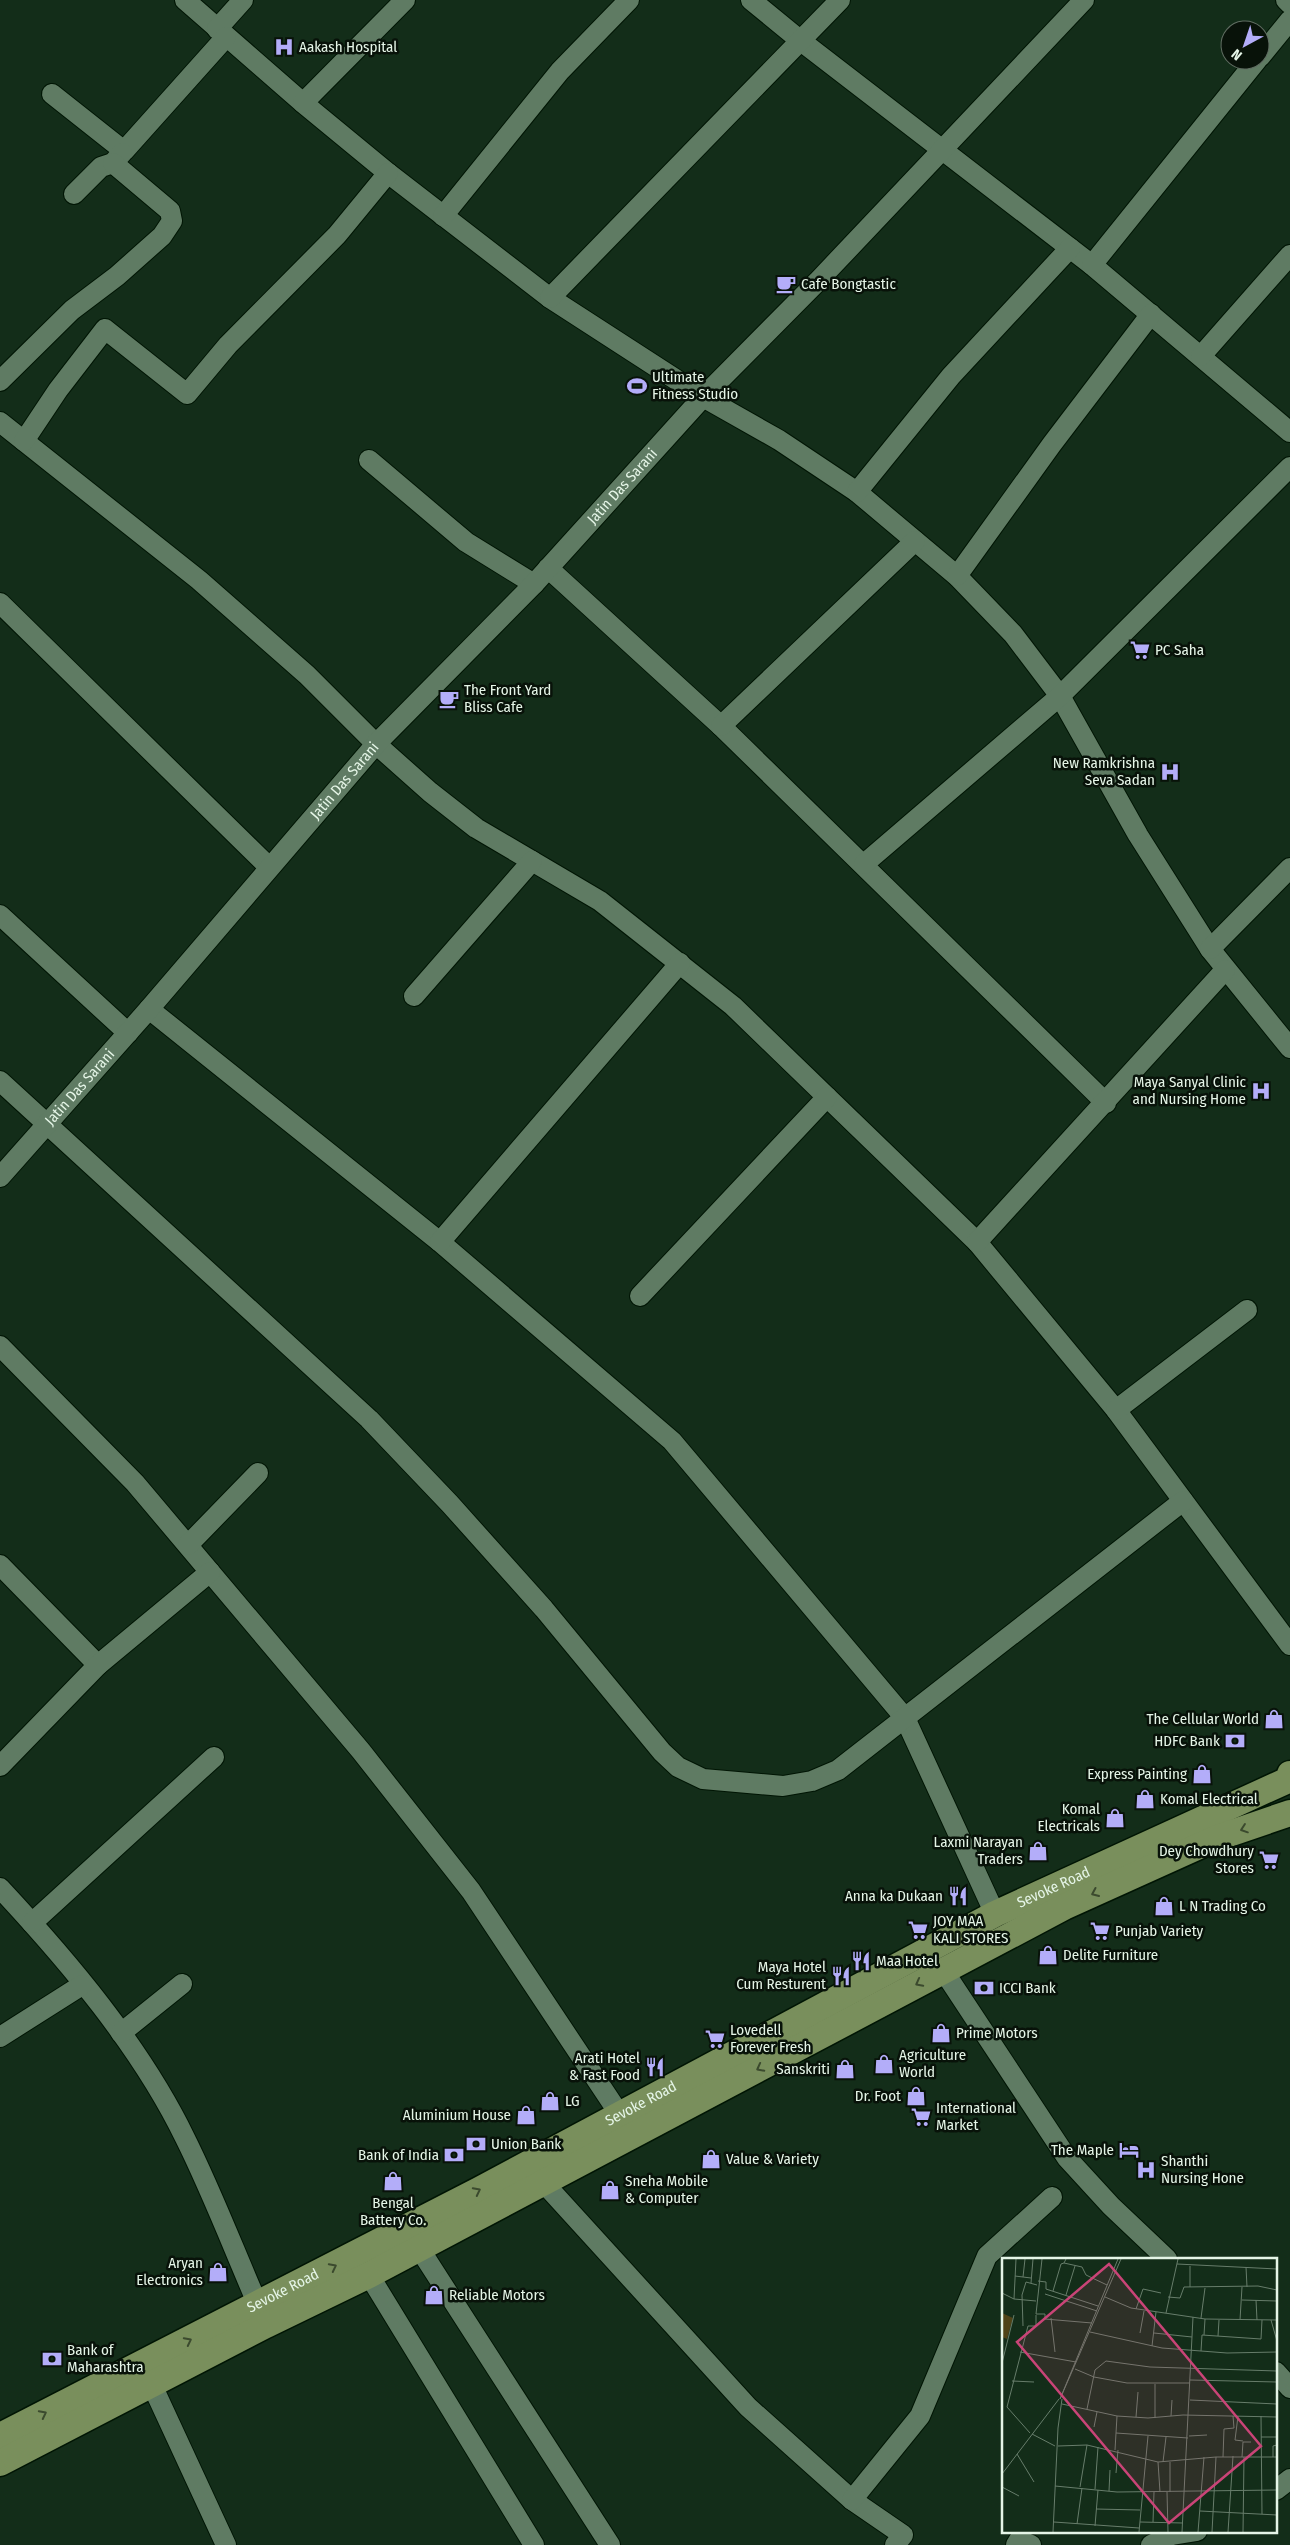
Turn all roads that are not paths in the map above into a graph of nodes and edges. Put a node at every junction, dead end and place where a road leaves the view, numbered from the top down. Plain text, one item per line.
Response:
1 (185, 0) edge
2 (243, 0) edge
3 (405, 0) edge
4 (630, 0) edge
5 (751, 0) edge
6 (840, 0) edge
7 (1084, 0) edge
8 (1286, 0) edge
9 (1290, 4) edge
10 (1290, 20) edge
11 (222, 33) junction
12 (801, 41) junction
13 (1270, 45) edge
14 (1250, 70) edge
15 (52, 94) dead end
16 (303, 103) junction
17 (942, 150) junction
18 (118, 157) junction
19 (388, 173) junction
20 (74, 194) dead end
21 (443, 216) junction
22 (1070, 248) junction
23 (1290, 255) edge
24 (1092, 265) junction
25 (550, 298) junction
26 (1151, 314) junction
27 (1201, 356) junction
28 (0, 381) edge
29 (703, 397) junction
30 (0, 422) edge
31 (1290, 432) edge
32 (24, 441) junction
33 (369, 460) dead end
34 (1290, 467) edge
35 (857, 492) junction
36 (916, 541) junction
37 (548, 568) junction
38 (957, 576) junction
39 (534, 584) junction
40 (0, 603) edge
41 (1060, 696) junction
42 (721, 726) junction
43 (376, 744) junction
44 (532, 861) junction
45 (864, 864) junction
46 (269, 866) junction
47 (1290, 868) edge
48 (0, 915) edge
49 (1210, 949) junction
50 (680, 963) junction
51 (1225, 970) junction
52 (414, 996) dead end
53 (149, 1009) junction
54 (128, 1033) junction
55 (1290, 1048) edge
56 (0, 1081) edge
57 (827, 1097) junction
58 (1106, 1103) junction
59 (48, 1124) junction
60 (0, 1177) edge
61 (440, 1242) junction
62 (977, 1242) junction
63 (640, 1296) dead end
64 (1247, 1310) dead end
65 (0, 1346) edge
66 (1116, 1410) junction
67 (258, 1473) dead end
68 (1182, 1501) junction
69 (188, 1545) junction
70 (0, 1565) edge
71 (210, 1572) junction
72 (1290, 1645) edge
73 (98, 1665) junction
74 (905, 1718) junction
75 (214, 1758) dead end
76 (0, 1766) edge
77 (1289, 1777) edge
78 (1290, 1814) edge
79 (0, 1888) edge
80 (995, 1914) junction
81 (32, 1923) junction
82 (943, 1970) junction
83 (182, 1984) dead end
84 (82, 1985) junction
85 (121, 2033) junction
86 (0, 2037) edge
87 (626, 2125) junction
88 (543, 2182) junction
89 (1052, 2197) dead end
90 (419, 2248) junction
91 (1167, 2258) edge
92 (369, 2275) junction
93 (262, 2315) junction
94 (1278, 2374) edge
95 (152, 2384) junction
96 (1290, 2388) edge
97 (0, 2436) edge
98 (0, 2463) edge
99 (1290, 2479) edge
100 (1278, 2488) edge
101 (852, 2500) junction
102 (1190, 2537) edge
103 (226, 2545) edge
104 (534, 2545) edge
105 (610, 2545) edge
106 (895, 2545) edge
107 (1016, 2545) edge
108 (1031, 2545) edge
109 (1151, 2545) edge

1 - 11 street
2 - 11 street
3 - 16 street
4 - 21 street
5 - 12 street
6 - 12 street
7 - 17 street, Jatin Das Sarani
8 - 9 street
10 - 13 street
11 - 16 street
11 - 18 street
12 - 17 street
12 - 25 street
14 - 24 street
15 - 18 street
16 - 19 street
17 - 22 street
17 - 29 street, Jatin Das Sarani
18 - 20 street
18 - 28 street
19 - 21 street
19 - 32 street
21 - 25 street
22 - 24 street
22 - 35 street
23 - 27 street
24 - 26 street
25 - 29 street
26 - 27 street
26 - 38 street
27 - 31 street
29 - 35 street
29 - 37 street, Jatin Das Sarani
30 - 32 street
32 - 43 street
33 - 39 street
34 - 41 street
35 - 36 street
36 - 38 street
36 - 42 street
37 - 39 street, Jatin Das Sarani
37 - 42 street
38 - 41 street
39 - 43 street, Jatin Das Sarani
40 - 46 street
41 - 45 street
41 - 49 street
42 - 45 street
43 - 44 street
43 - 46 street, Jatin Das Sarani
44 - 50 street
44 - 52 street
45 - 58 street
46 - 53 street, Jatin Das Sarani
47 - 49 street
48 - 54 street
49 - 51 street
50 - 57 street
50 - 61 street
51 - 55 street
51 - 58 street
53 - 54 street, Jatin Das Sarani
53 - 61 street
54 - 59 street, Jatin Das Sarani
56 - 59 street
57 - 62 street
57 - 63 street
58 - 62 street
59 - 60 street, Jatin Das Sarani
59 - 74 street
61 - 74 street
62 - 66 street
64 - 66 street
65 - 69 street
66 - 68 street
67 - 69 street
68 - 72 street
68 - 74 street
69 - 71 street
70 - 73 street
71 - 73 street
71 - 87 street
73 - 76 street
74 - 80 street
75 - 81 street
77 - 80 main road, Sevoke Road
78 -> 82 main road, Sevoke Road
79 - 81 street
80 - 87 main road, Sevoke Road
81 - 84 street
82 -> 87 main road, Sevoke Road
82 - 91 street
83 - 85 street
84 - 85 street
84 - 86 street
85 - 93 street
87 - 88 main road, Sevoke Road
93 -> 87 main road, Sevoke Road
88 - 90 main road, Sevoke Road
88 - 101 street
89 - 101 street
90 - 92 main road, Sevoke Road
90 - 105 street
92 - 93 main road, Sevoke Road
92 - 104 street
93 - 95 main road, Sevoke Road
97 -> 93 main road, Sevoke Road
94 - 96 street
95 - 98 main road, Sevoke Road
95 - 103 street
99 - 100 street
101 - 106 street
102 - 109 street
107 - 108 street

